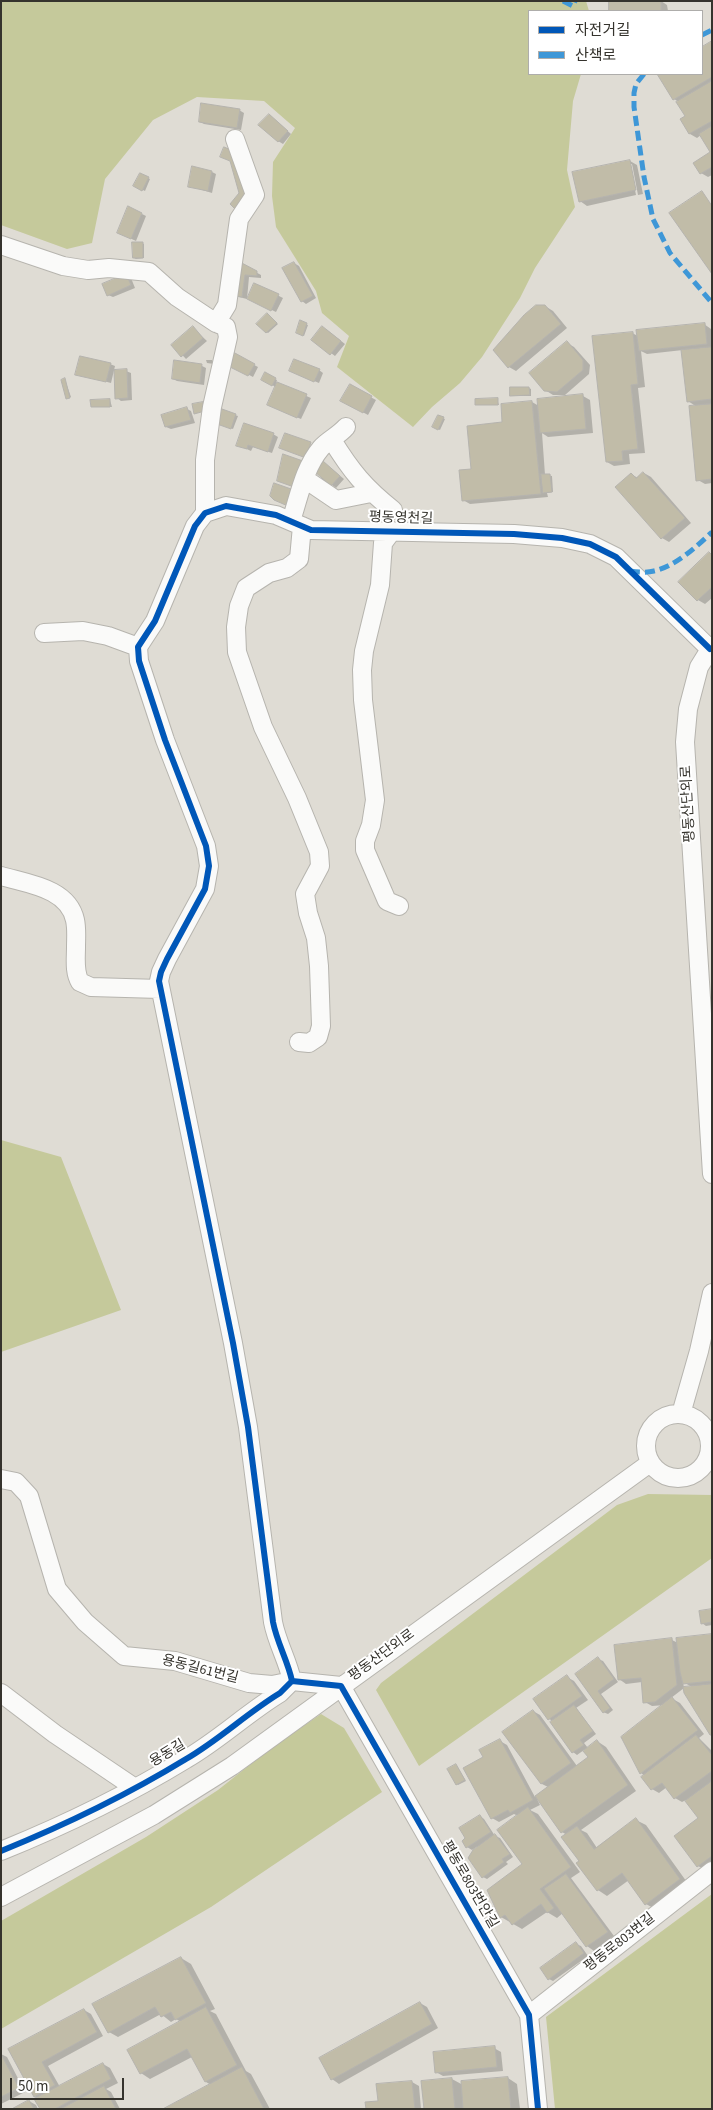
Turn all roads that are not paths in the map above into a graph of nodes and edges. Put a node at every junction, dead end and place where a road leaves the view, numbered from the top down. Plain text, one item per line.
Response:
1 (235, 139) dead end
2 (1, 244) edge
3 (216, 324) junction
4 (346, 427) dead end
5 (332, 440) junction
6 (305, 479) junction
7 (370, 493) junction
8 (393, 510) dead end
9 (205, 513) junction
10 (297, 524) junction
11 (392, 531) junction
12 (44, 634) dead end
13 (138, 647) junction
14 (711, 648) edge
15 (1, 876) edge
16 (399, 906) dead end
17 (705, 965) edge
18 (160, 989) junction
19 (299, 1042) dead end
20 (712, 1174) edge
21 (712, 1294) edge
22 (681, 1414) junction
23 (711, 1442) edge
24 (650, 1462) junction
25 (1, 1479) edge
26 (292, 1681) junction
27 (341, 1686) junction
28 (1, 1693) edge
29 (135, 1788) junction
30 (1, 1852) edge
31 (712, 1870) edge
32 (1, 1897) edge
33 (529, 2015) junction
34 (538, 2109) edge

1 - 3 street
2 - 3 street
3 - 9 street
4 - 5 street
5 - 6 street
5 - 7 street
6 - 7 street
6 - 10 street
7 - 8 street
9 - 10 street, 평동영천길
9 - 13 street
10 - 11 street, 평동영천길
10 - 19 street
11 - 14 street, 평동영천길
11 - 16 street
12 - 13 street
13 - 18 street
14 - 17 street, 평동산단외로
15 - 18 street
17 - 20 street, 평동산단외로
18 - 26 street
21 - 22 street
22 - 23 street
22 - 24 street
23 - 24 street
24 - 27 street, 평동산단외로
25 - 26 street, 용동길61번길
26 - 27 street
26 - 29 street, 용동길
27 - 32 street, 평동산단외로
27 - 33 street, 평동로803번안길
28 - 29 street
29 - 30 street, 용동길
31 - 33 street, 평동로803번길
33 - 34 street, 평동로803번안길

